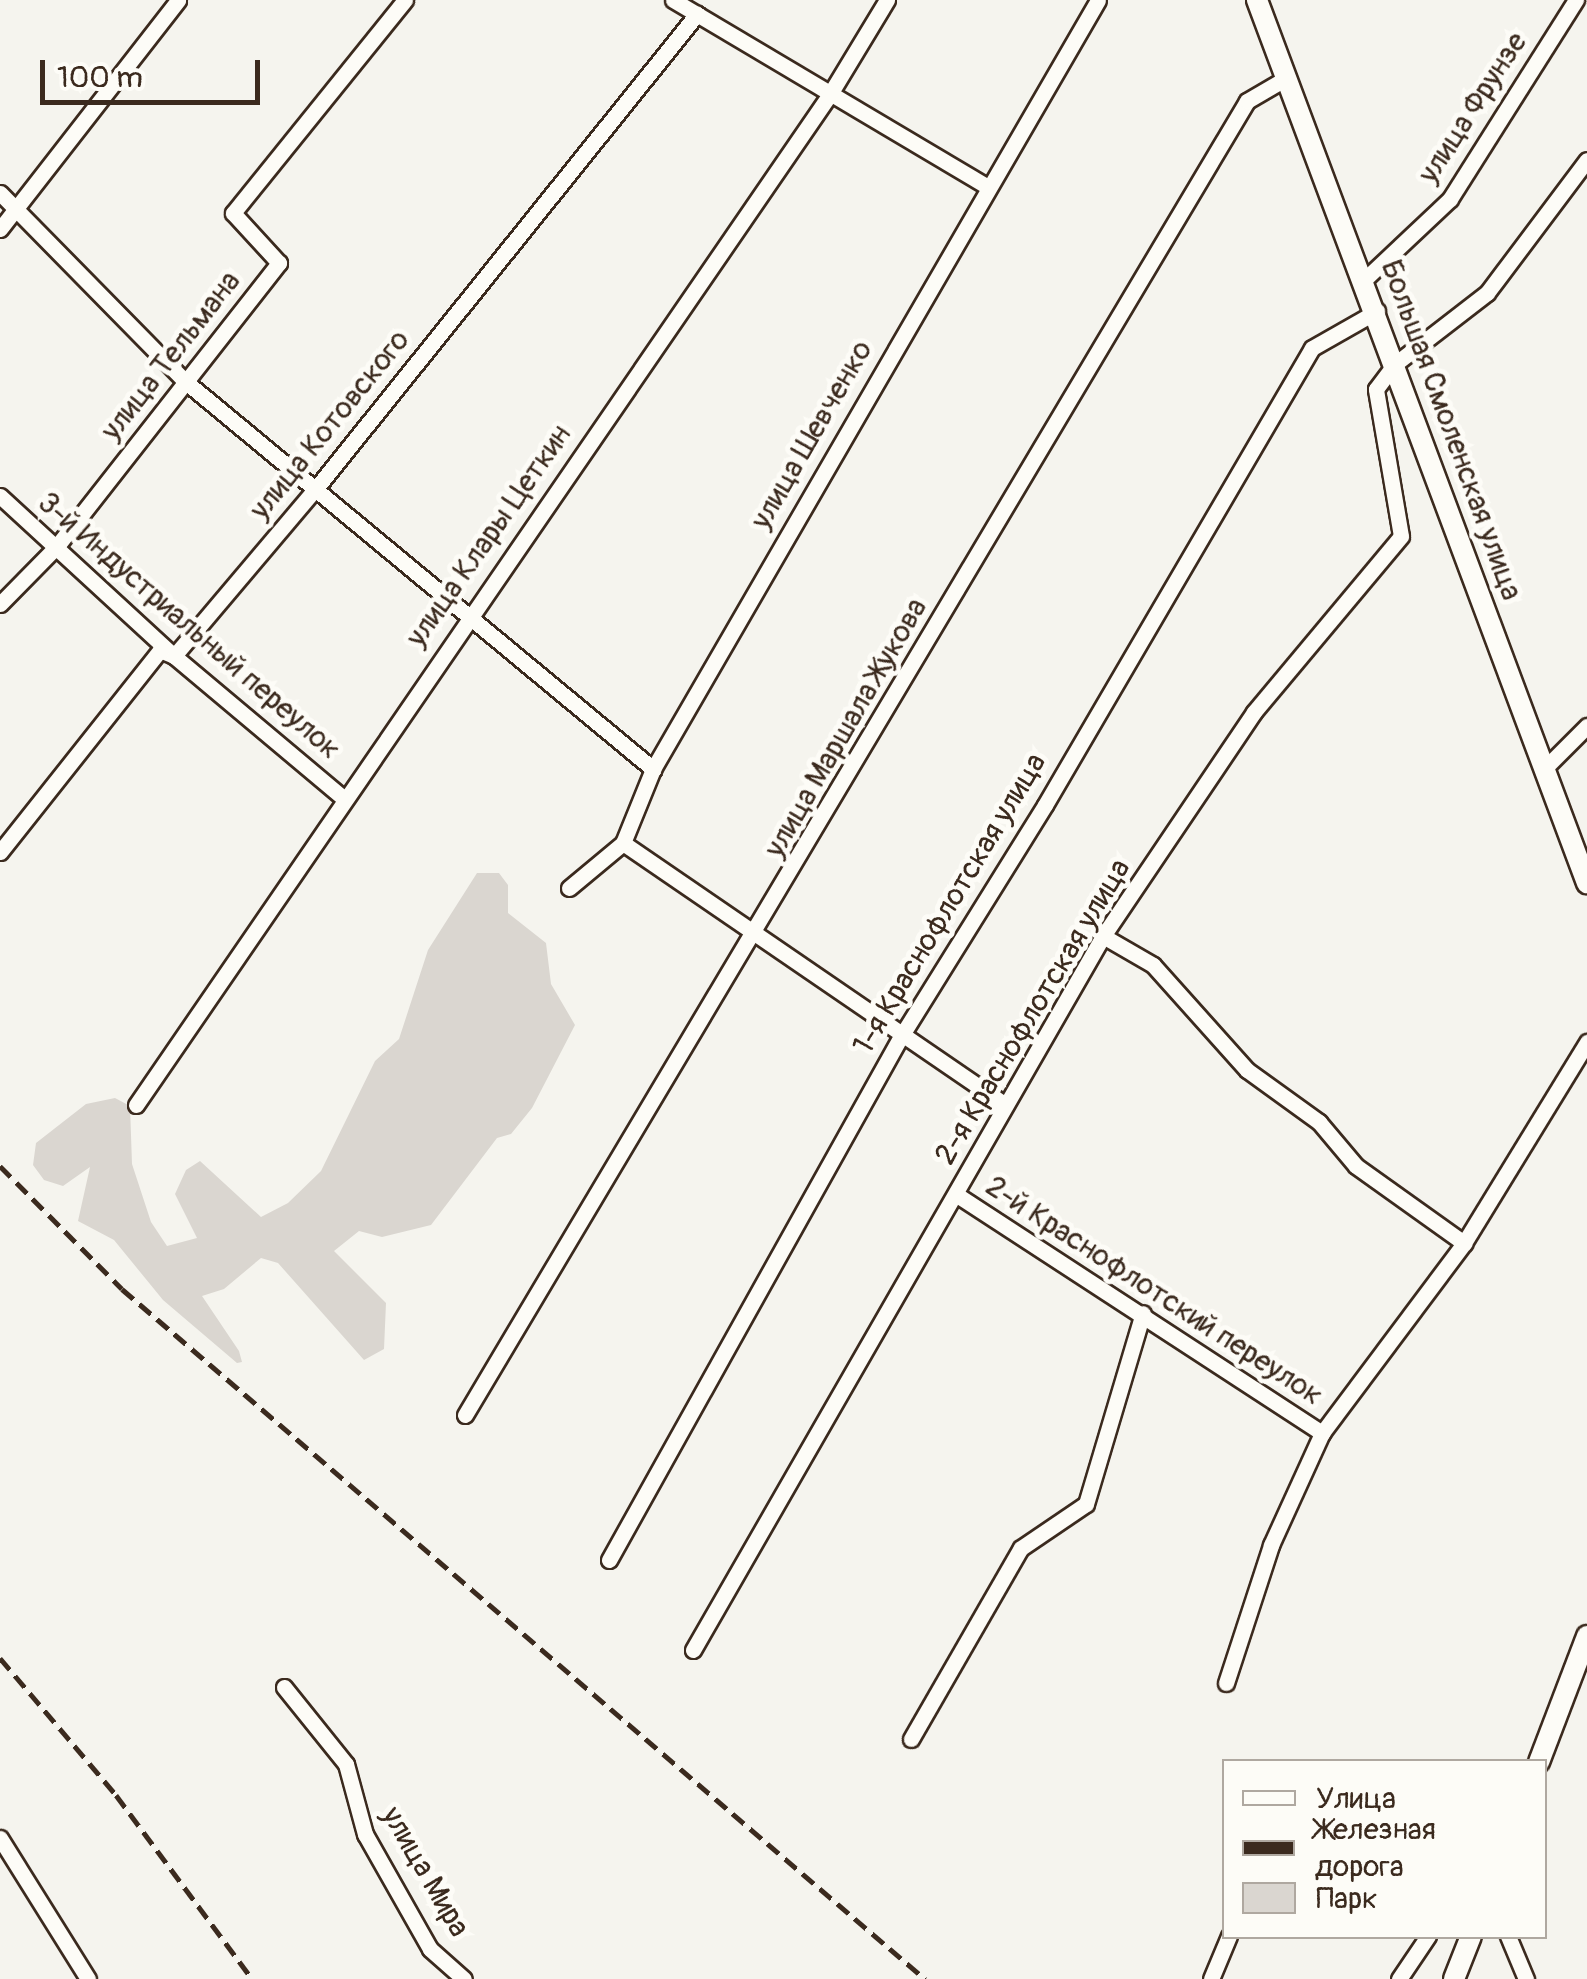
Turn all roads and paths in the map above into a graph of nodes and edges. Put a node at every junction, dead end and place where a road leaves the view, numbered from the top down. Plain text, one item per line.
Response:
1 (178, 0) edge
2 (405, 0) edge
3 (673, 0) edge
4 (887, 0) edge
5 (1098, 0) edge
6 (1257, 0) edge
7 (1576, 0) edge
8 (697, 14) junction
9 (1284, 80) junction
10 (830, 94) junction
11 (1587, 160) edge
12 (986, 186) junction
13 (0, 194) edge
14 (18, 208) junction
15 (0, 228) edge
16 (1364, 280) junction
17 (1377, 311) junction
18 (1396, 364) junction
19 (186, 382) junction
20 (317, 488) junction
21 (0, 496) edge
22 (57, 546) junction
23 (0, 604) edge
24 (468, 614) junction
25 (174, 656) junction
26 (1587, 726) edge
27 (653, 768) junction
28 (1544, 769) junction
29 (342, 796) junction
30 (622, 843) junction
31 (0, 852) edge
32 (1587, 883) edge
33 (569, 888) dead end
34 (1103, 936) junction
35 (755, 937) junction
36 (900, 1038) junction
37 (1587, 1042) edge
38 (136, 1105) dead end
39 (1005, 1106) junction
40 (957, 1196) junction
41 (1464, 1243) junction
42 (1143, 1313) junction
43 (465, 1415) dead end
44 (1322, 1433) junction
45 (608, 1560) dead end
46 (1587, 1636) edge
47 (694, 1650) dead end
48 (1226, 1682) dead end
49 (284, 1687) dead end
50 (911, 1739) dead end
51 (1540, 1759) edge
52 (0, 1838) edge
53 (1228, 1939) edge
54 (1426, 1939) edge
55 (1471, 1939) edge
56 (1509, 1939) edge
57 (88, 1979) edge
58 (464, 1979) edge
59 (1211, 1979) edge
60 (1399, 1979) edge
61 (1454, 1979) edge
62 (1526, 1979) edge

1 - 14 street
2 - 19 street, улица Тельмана
3 - 8 street
4 - 10 street, улица Клары Цеткин
5 - 12 street, улица Шевченко
6 - 9 main road, Большая Смоленская улица
7 - 16 street, улица Фрунзе
8 - 10 street
8 - 20 street, улица Котовского
9 - 16 main road, Большая Смоленская улица
9 - 35 street, улица Маршала Жукова
10 - 12 street
10 - 24 street, улица Клары Цеткин
11 - 18 street
12 - 27 street, улица Шевченко
13 - 14 street
14 - 15 street
14 - 19 street
16 - 17 main road, Большая Смоленская улица
17 - 18 main road, Большая Смоленская улица
17 - 36 street, 1-я Краснофлотская улица
18 - 28 main road, Большая Смоленская улица
18 - 34 street, 2-я Краснофлотская улица
19 - 20 street
19 - 22 street, улица Тельмана
20 - 24 street
20 - 25 street, улица Котовского
21 - 22 street, 3-й Индустриальный переулок
22 - 23 street, улица Тельмана
22 - 25 street, 3-й Индустриальный переулок
24 - 27 street
24 - 29 street, улица Клары Цеткин
25 - 29 street, 3-й Индустриальный переулок
25 - 31 street, улица Котовского
26 - 28 street
27 - 30 street, улица Шевченко
28 - 32 main road, Большая Смоленская улица
29 - 38 street, улица Клары Цеткин
30 - 33 street, улица Шевченко
30 - 35 street
34 - 39 street, 2-я Краснофлотская улица
34 - 41 street
35 - 36 street
35 - 43 street, улица Маршала Жукова
36 - 39 street
36 - 45 street, 1-я Краснофлотская улица
37 - 41 street
39 - 40 street, 2-я Краснофлотская улица
40 - 42 street, 2-й Краснофлотский переулок
40 - 47 street, 2-я Краснофлотская улица
41 - 44 street
42 - 44 street, 2-й Краснофлотский переулок
42 - 50 street
44 - 48 street
46 - 51 main road
49 - 58 street, улица Мира
52 - 57 street
53 - 59 street
54 - 60 street
55 - 61 main road
56 - 62 street

